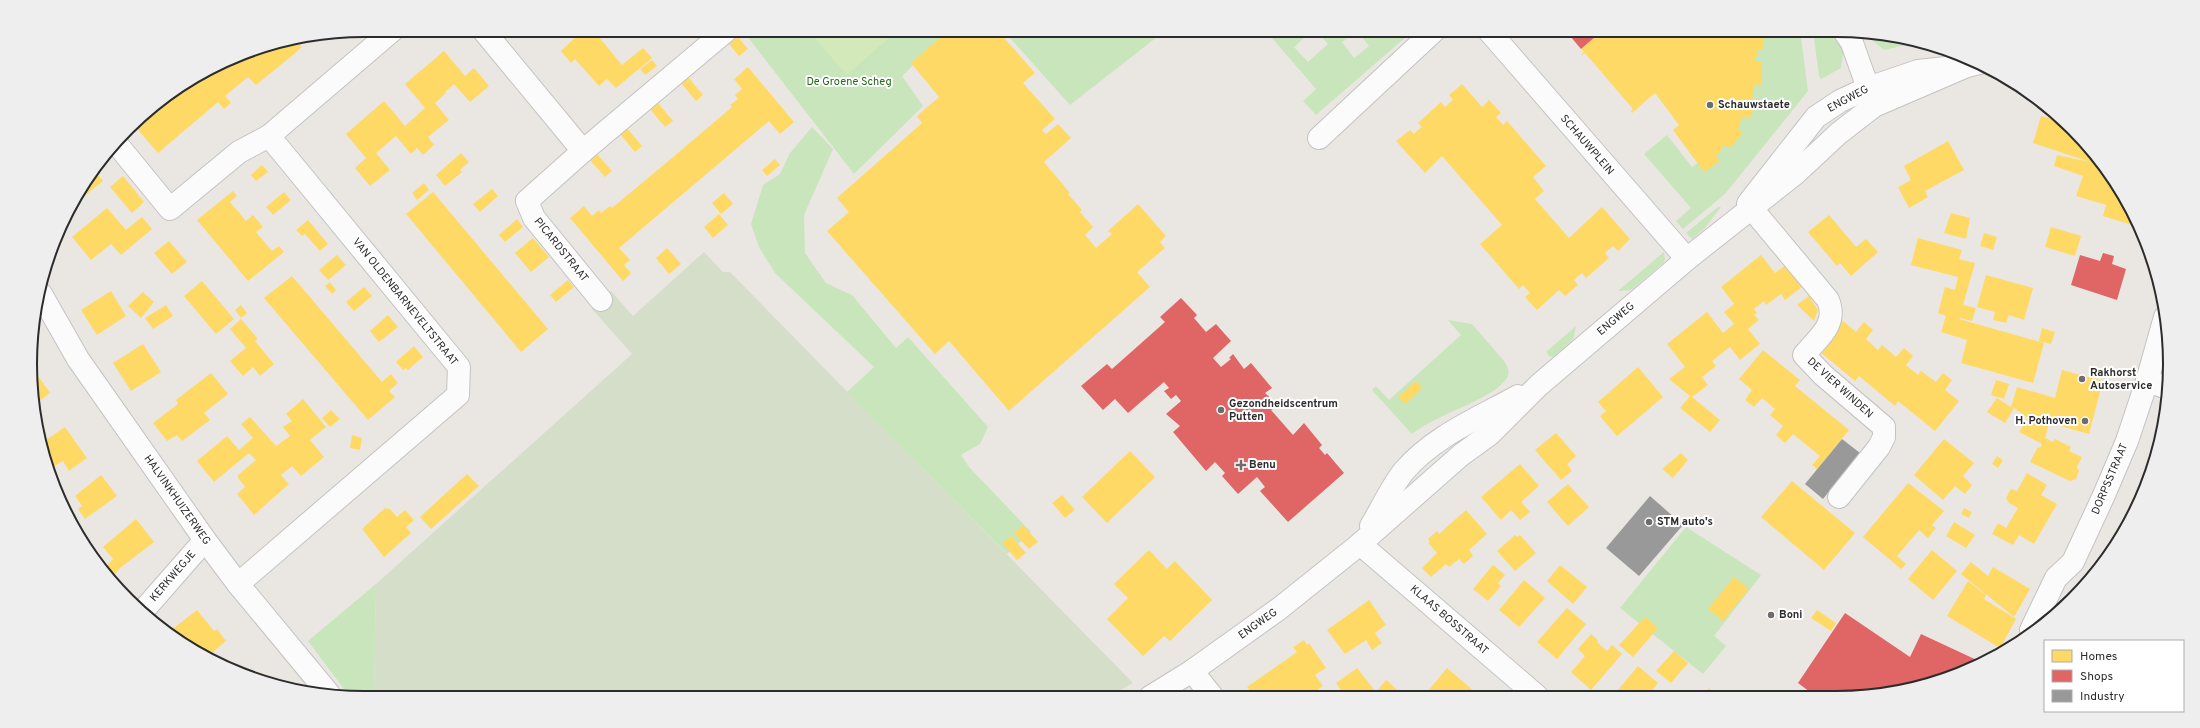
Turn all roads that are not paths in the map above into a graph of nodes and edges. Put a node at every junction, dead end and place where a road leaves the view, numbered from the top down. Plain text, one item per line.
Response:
1 (386, 37) edge
2 (489, 37) edge
3 (719, 37) edge
4 (1427, 37) edge
5 (1494, 37) edge
6 (1848, 38) edge
7 (1970, 66) edge
8 (1871, 97) junction
9 (269, 136) junction
10 (1319, 138) dead end
11 (119, 147) edge
12 (583, 151) junction
13 (1750, 206) junction
14 (1687, 259) junction
15 (43, 298) edge
16 (601, 300) dead end
17 (2161, 331) edge
18 (2147, 381) junction
19 (2162, 386) edge
20 (1839, 497) dead end
21 (205, 540) junction
22 (1360, 544) junction
23 (238, 584) junction
24 (146, 608) edge
25 (2034, 624) edge
26 (1192, 671) junction
27 (324, 688) edge
28 (1158, 691) edge
29 (1208, 691) edge
30 (1531, 691) edge

1 - 9 street
2 - 12 street
3 - 12 street, PICARDSTRAAT
4 - 10 street
5 - 14 street, SCHAUWPLEIN
6 - 8 street
7 - 8 street, ENGWEG
8 - 13 street, ENGWEG
9 - 11 street
9 - 23 street, VAN OLDENBARNEVELTSTRAAT
12 - 16 street, PICARDSTRAAT
13 - 14 street, ENGWEG
13 - 20 street, DE VIER WINDEN
14 - 22 street, ENGWEG
15 - 21 street, HALVINKHUIZERWEG
17 - 18 street, DORPSSTRAAT
18 - 19 street
18 - 25 street, DORPSSTRAAT
21 - 23 street, HALVINKHUIZERWEG
21 - 24 street, KERKWEGJE
22 - 26 street, ENGWEG
22 - 30 street, KLAAS BOSSTRAAT
23 - 27 street, HALVINKHUIZERWEG
26 - 28 street, ENGWEG
26 - 29 street

